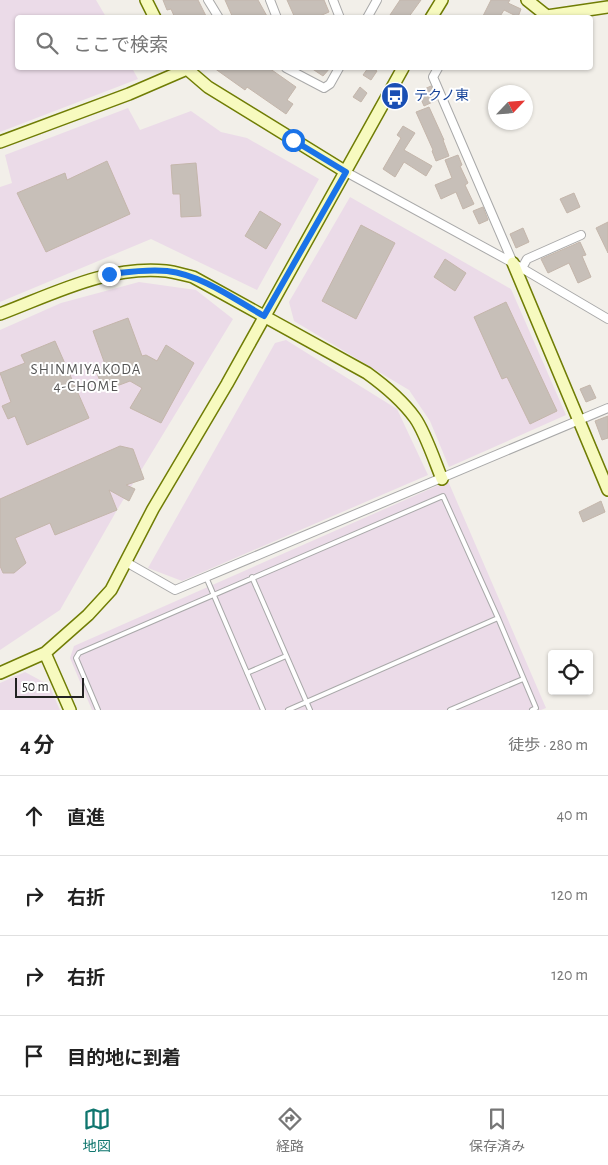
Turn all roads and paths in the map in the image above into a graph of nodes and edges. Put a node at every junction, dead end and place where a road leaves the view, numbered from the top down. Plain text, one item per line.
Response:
1 (146, 0) edge
2 (208, 0) edge
3 (270, 0) edge
4 (333, 0) edge
5 (377, 0) edge
6 (442, 0) edge
7 (527, 0) edge
8 (587, 5) edge
9 (608, 8) edge
10 (154, 15) edge
11 (217, 15) edge
12 (277, 15) edge
13 (339, 15) edge
14 (369, 15) edge
15 (433, 15) edge
16 (543, 15) edge
17 (552, 15) edge
18 (182, 70) edge
19 (188, 70) edge
20 (290, 70) edge
21 (338, 70) edge
22 (403, 70) edge
23 (437, 70) edge
24 (0, 142) edge
25 (346, 172) junction
26 (581, 235) dead end
27 (518, 266) junction
28 (0, 314) edge
29 (264, 316) junction
30 (608, 319) edge
31 (608, 408) edge
32 (578, 421) junction
33 (442, 479) junction
34 (608, 490) edge
35 (126, 562) junction
36 (252, 577) junction
37 (206, 578) junction
38 (213, 595) junction
39 (498, 618) junction
40 (45, 653) junction
41 (286, 656) junction
42 (0, 673) edge
43 (247, 673) junction
44 (523, 679) junction
45 (306, 702) junction
46 (70, 710) edge
47 (98, 710) edge
48 (263, 710) edge
49 (288, 710) edge
50 (310, 710) edge
51 (450, 710) edge
52 (532, 710) edge

1 - 10 street
2 - 11 street
3 - 12 street
4 - 13 street
5 - 14 street
6 - 15 street
7 - 16 street
8 - 9 street
8 - 17 street
18 - 24 street
19 - 25 street
20 - 21 street
22 - 25 street
23 - 27 street
25 - 27 street
25 - 29 street
26 - 27 street
27 - 30 street
27 - 32 street
28 - 29 street
29 - 33 street
29 - 35 street
31 - 32 street
32 - 33 street
32 - 34 street
33 - 37 street
35 - 37 street
35 - 40 street
36 - 38 lane
36 - 39 lane
36 - 41 lane
37 - 38 lane
38 - 43 lane
38 - 47 lane
39 - 44 lane
39 - 45 lane
40 - 42 street
40 - 46 street
41 - 43 lane
41 - 45 lane
43 - 48 lane
44 - 51 lane
44 - 52 lane
45 - 49 lane
45 - 50 lane

